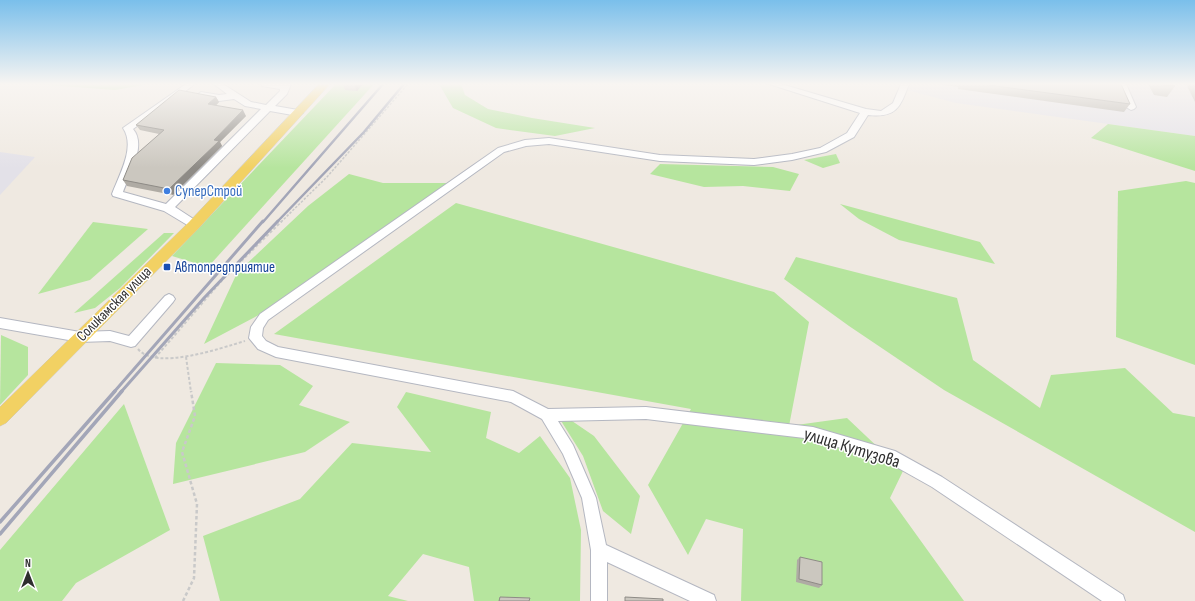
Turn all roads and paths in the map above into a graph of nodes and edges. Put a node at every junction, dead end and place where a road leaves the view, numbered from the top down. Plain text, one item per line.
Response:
1 (150, 112) edge
2 (264, 112) edge
3 (292, 112) edge
4 (383, 112) edge
5 (865, 112) joint
6 (886, 112) edge
7 (298, 113) joint
8 (168, 208) junction
9 (194, 225) junction
10 (169, 299) dead end
11 (0, 323) edge
12 (80, 337) junction
13 (255, 338) junction
14 (131, 342) junction
15 (186, 357) junction
16 (155, 358) junction
17 (547, 415) junction
18 (0, 418) edge
19 (599, 550) junction
20 (183, 601) edge
21 (599, 601) edge
22 (708, 601) edge
23 (1118, 601) edge

1 - 8 street
2 - 8 street
3 - 7 street
4 - 16 path
5 - 6 street
5 - 13 street
7 - 9 main road, Соликамская улица
8 - 9 street
9 - 12 main road, Соликамская улица
10 - 14 street
11 - 12 street
12 - 14 street
12 - 18 main road, Соликамская улица
13 - 15 path
13 - 17 street
14 - 16 path
15 - 16 path
15 - 20 path
17 - 19 street
17 - 23 street, улица Кутузова
19 - 21 street
19 - 22 street

